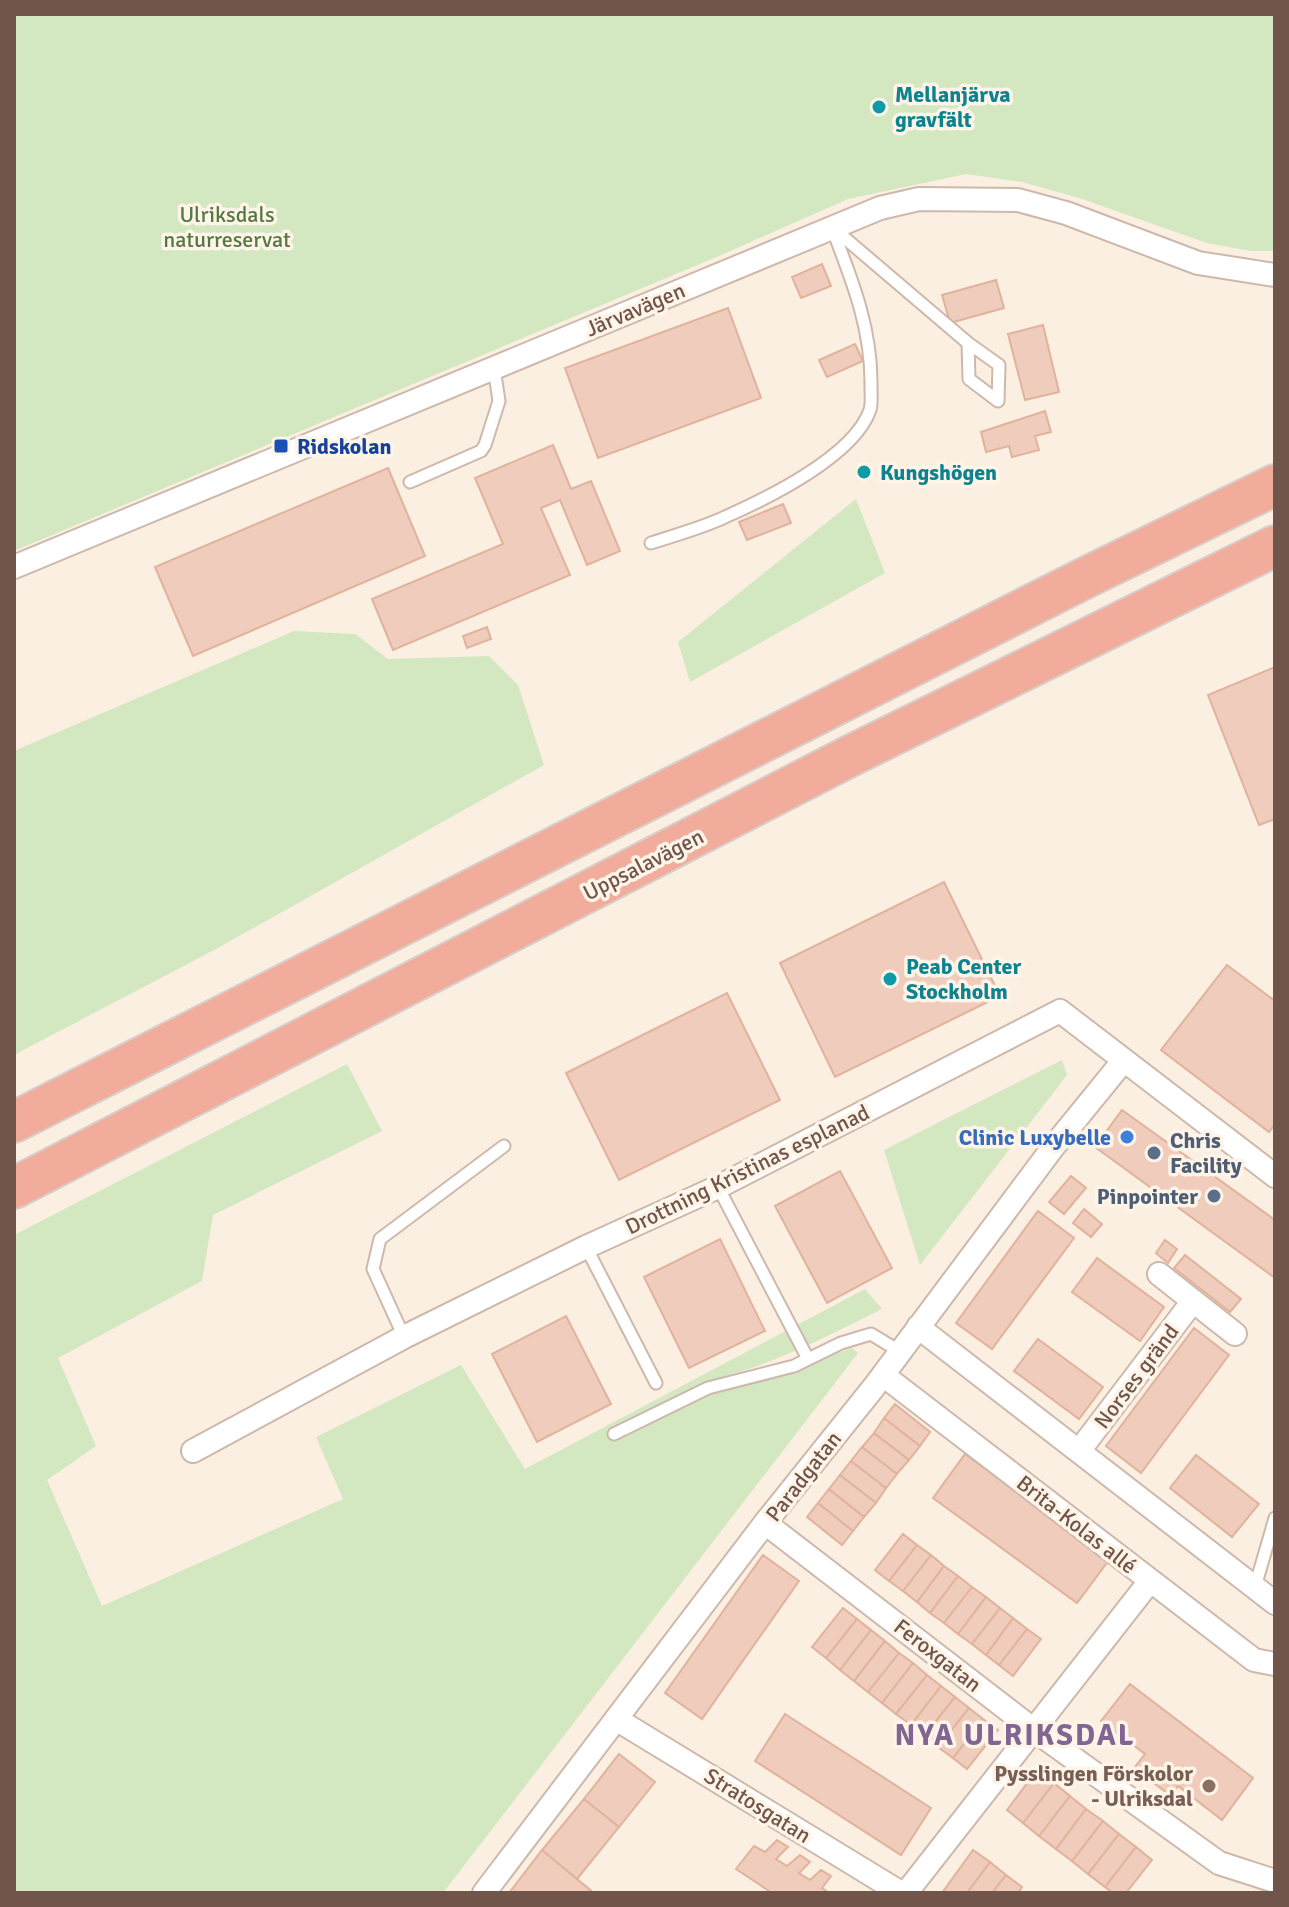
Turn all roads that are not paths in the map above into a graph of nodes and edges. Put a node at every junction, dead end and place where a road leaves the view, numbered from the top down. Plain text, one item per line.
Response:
1 (832, 228) junction
2 (1275, 275) edge
3 (968, 343) junction
4 (494, 368) junction
5 (1275, 465) edge
6 (410, 482) dead end
7 (1275, 485) edge
8 (651, 543) dead end
9 (1275, 546) edge
10 (14, 567) edge
11 (1085, 578) junction
12 (1124, 1060) junction
13 (14, 1122) edge
14 (504, 1146) dead end
15 (1275, 1176) edge
16 (718, 1187) junction
17 (14, 1188) edge
18 (586, 1247) junction
19 (1159, 1274) dead end
20 (1193, 1301) junction
21 (918, 1327) junction
22 (1235, 1334) dead end
23 (404, 1337) junction
24 (899, 1351) junction
25 (808, 1359) junction
26 (883, 1375) junction
27 (656, 1383) dead end
28 (614, 1434) dead end
29 (193, 1451) dead end
30 (1079, 1451) junction
31 (1275, 1518) edge
32 (765, 1523) junction
33 (1150, 1581) junction
34 (1255, 1587) junction
35 (1275, 1603) edge
36 (1275, 1664) edge
37 (616, 1719) junction
38 (1034, 1730) junction
39 (1275, 1881) edge
40 (484, 1893) edge
41 (903, 1893) edge

1 - 2 street, Järvavägen
1 - 3 lane
1 - 4 street, Järvavägen
1 - 8 lane
3 - 3 lane
4 - 6 lane
4 - 10 street, Järvavägen
5 - 11 highway
7 - 11 highway
9 - 17 highway, Uppsalavägen
11 - 13 highway
12 - 15 street, Drottning Kristinas esplanad
12 - 16 street, Drottning Kristinas esplanad
12 - 21 street, Paradgatan
14 - 23 lane
16 - 18 street, Drottning Kristinas esplanad
16 - 25 lane
18 - 23 street, Drottning Kristinas esplanad
18 - 27 lane
19 - 20 street, Norses gränd
20 - 22 street, Norses gränd
20 - 30 street, Norses gränd
21 - 24 street, Paradgatan
21 - 30 street
23 - 29 street, Drottning Kristinas esplanad
24 - 25 lane
24 - 26 street, Paradgatan
25 - 28 lane
26 - 32 street, Paradgatan
26 - 33 street, Brita-Kolas allé
30 - 34 street
31 - 34 lane
32 - 37 street, Paradgatan
32 - 38 street, Feroxgatan
33 - 36 street, Brita-Kolas allé
33 - 38 street
34 - 35 street
37 - 40 street, Paradgatan
37 - 41 street, Stratosgatan
38 - 39 street, Feroxgatan
38 - 41 street

